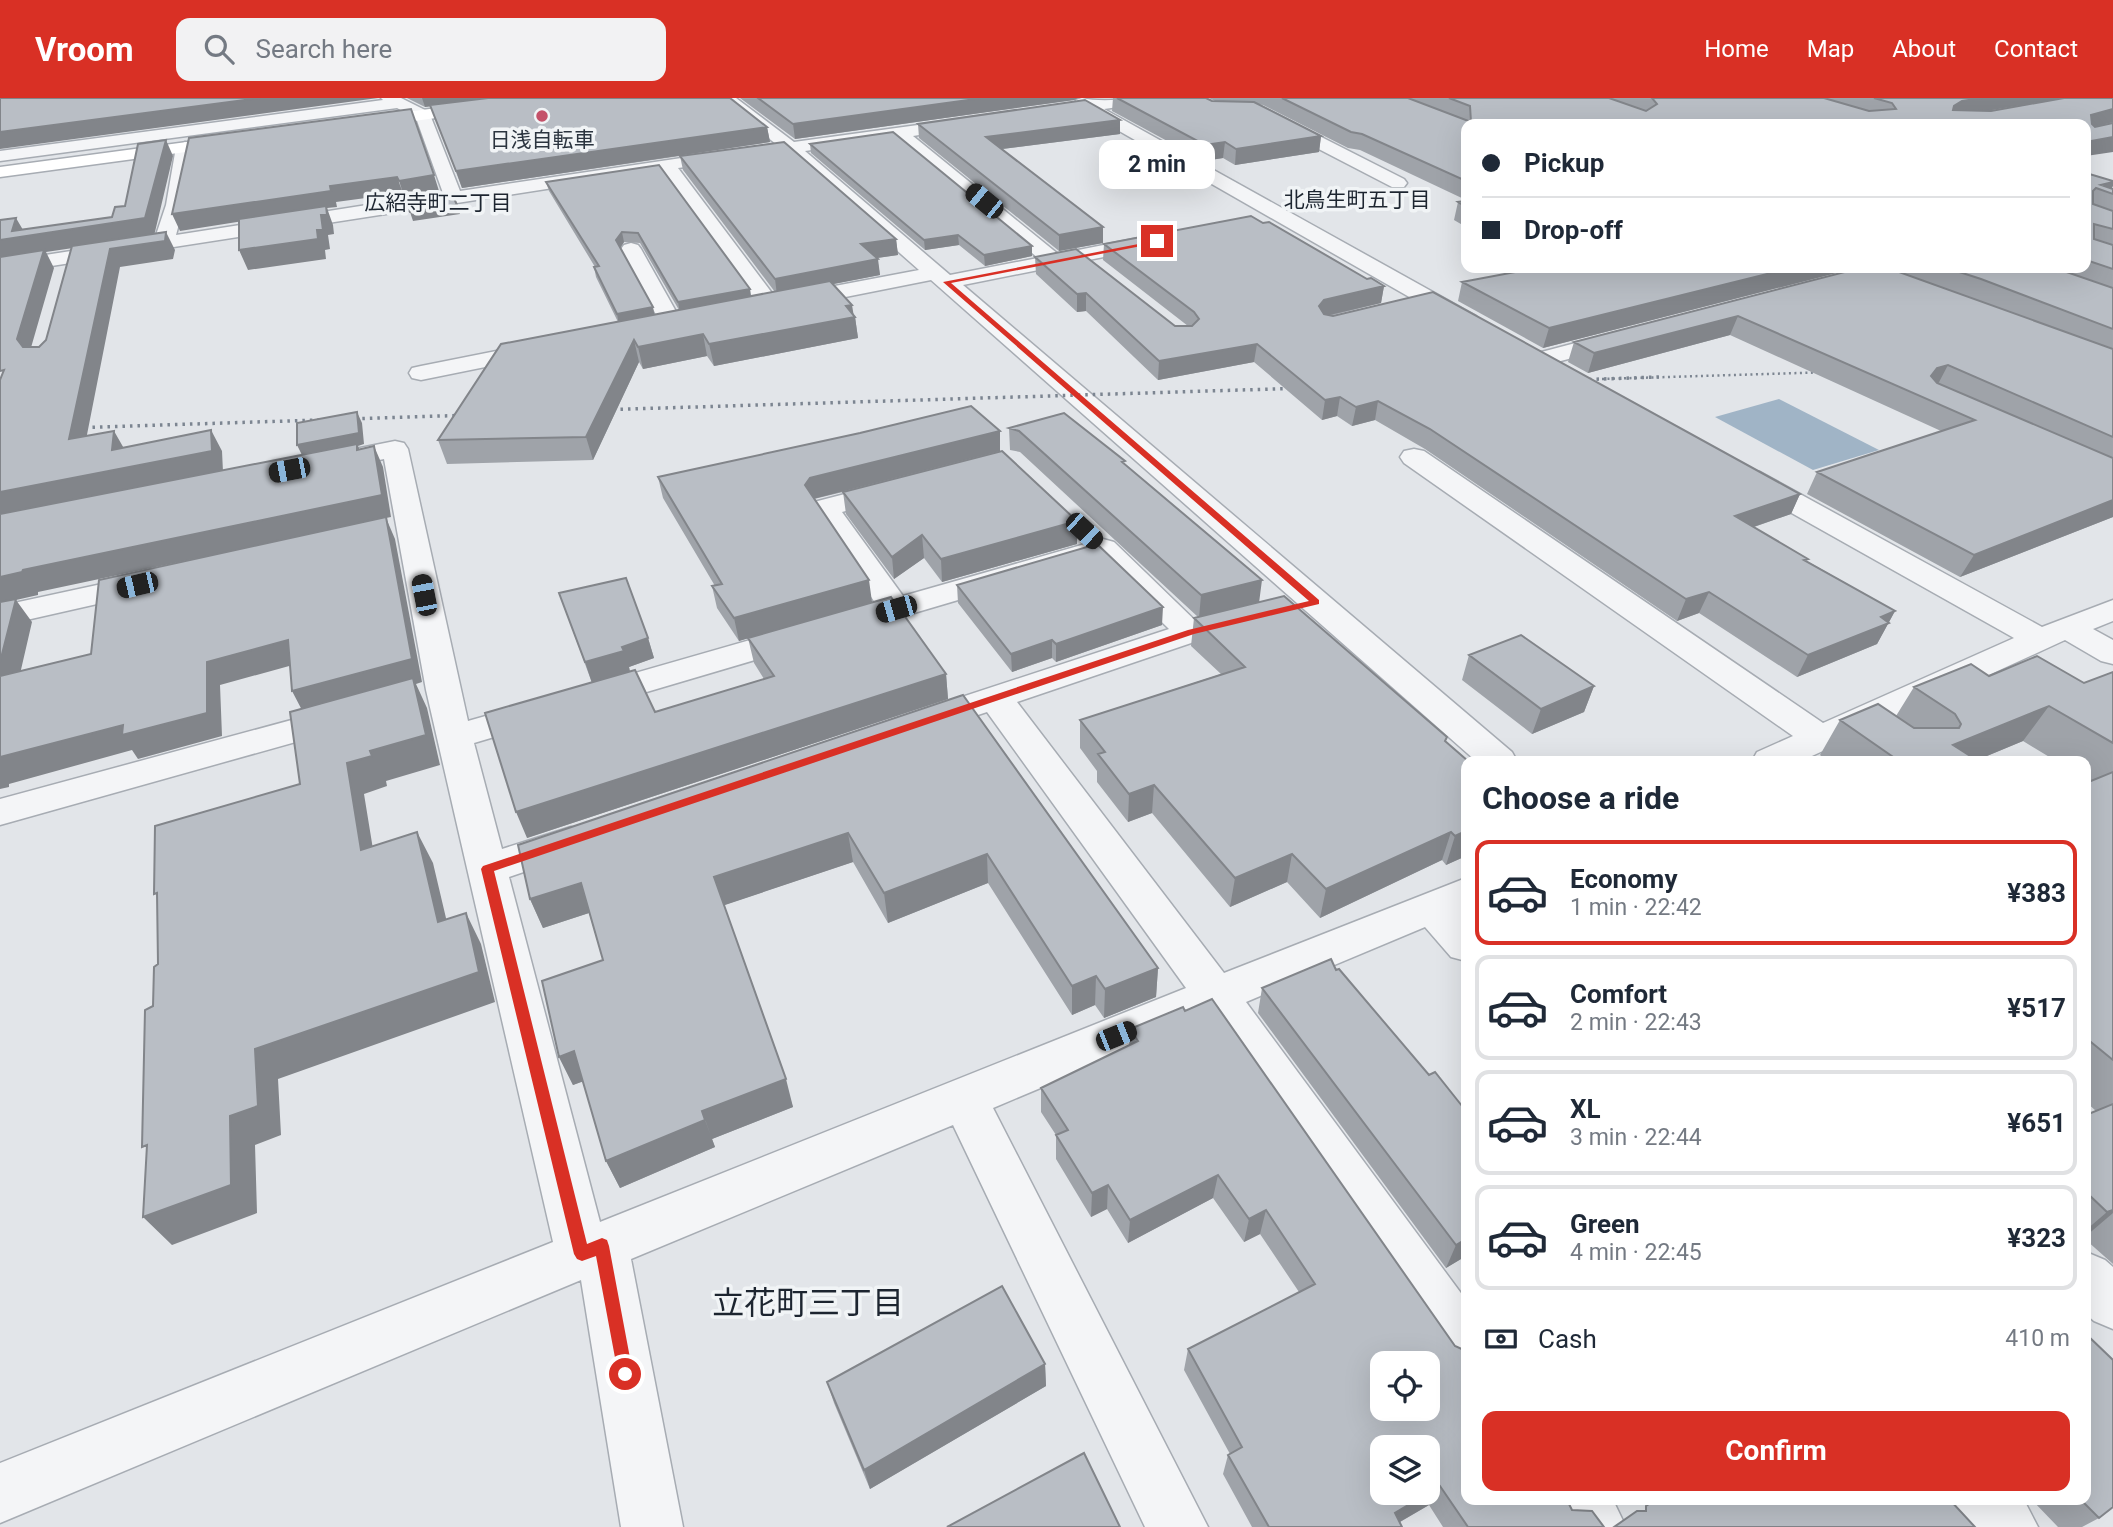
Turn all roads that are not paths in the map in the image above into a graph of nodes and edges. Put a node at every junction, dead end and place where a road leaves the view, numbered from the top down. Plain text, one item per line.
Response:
1 (495, 98) edge
2 (547, 98) edge
3 (726, 98) edge
4 (1148, 98) edge
5 (1191, 98) edge
6 (1081, 102) edge
7 (405, 106) edge
8 (1021, 116) edge
9 (980, 121) edge
10 (898, 132) junction
11 (185, 147) junction
12 (790, 147) junction
13 (0, 156) edge
14 (0, 163) edge
15 (666, 164) junction
16 (0, 172) edge
17 (1398, 183) dead end
18 (454, 198) junction
19 (1283, 216) junction
20 (1256, 221) edge
21 (1175, 237) edge
22 (164, 243) junction
23 (631, 249) dead end
24 (1081, 256) junction
25 (71, 257) junction
26 (1054, 261) junction
27 (0, 268) edge
28 (1101, 272) edge
29 (942, 278) junction
30 (64, 283) edge
31 (1432, 300) junction
32 (770, 305) junction
33 (1406, 306) edge
34 (745, 310) edge
35 (696, 319) edge
36 (672, 324) junction
37 (645, 329) edge
38 (1645, 332) edge
39 (1491, 333) edge
40 (566, 345) edge
41 (1515, 346) edge
42 (1538, 360) junction
43 (421, 373) dead end
44 (1562, 373) edge
45 (1414, 457) dead end
46 (1730, 466) edge
47 (299, 468) edge
48 (916, 484) edge
49 (178, 576) edge
50 (1315, 602) junction
51 (896, 609) junction
52 (2113, 610) edge
53 (1278, 611) edge
54 (0, 616) edge
55 (2055, 634) junction
56 (2113, 653) edge
57 (995, 698) junction
58 (376, 708) edge
59 (1858, 721) junction
60 (891, 733) edge
61 (455, 737) junction
62 (1821, 739) junction
63 (1887, 741) edge
64 (1493, 756) edge
65 (1785, 756) edge
66 (0, 812) edge
67 (604, 830) edge
68 (487, 869) junction
69 (1449, 900) edge
70 (1461, 932) edge
71 (1216, 995) junction
72 (964, 1098) junction
73 (592, 1250) junction
74 (2091, 1282) edge
75 (2113, 1302) edge
76 (1461, 1339) edge
77 (0, 1493) edge
78 (1580, 1505) edge
79 (1987, 1505) edge
80 (652, 1527) edge
81 (1177, 1527) edge
82 (1595, 1527) edge
83 (2007, 1527) edge

1 - 7 street
2 - 7 street
3 - 12 street
4 - 6 street
5 - 17 street
6 - 8 street
6 - 19 street
7 - 11 street
7 - 13 street
7 - 14 street
7 - 18 street
9 - 10 street
10 - 12 street
10 - 26 street
11 - 16 street
11 - 22 street
12 - 15 street
12 - 29 street
15 - 18 street
15 - 32 street
18 - 22 street
19 - 20 street
19 - 31 street
21 - 24 street
22 - 25 street
23 - 36 street
24 - 26 street
24 - 28 street
25 - 27 street
25 - 30 street
26 - 29 street
29 - 32 street
29 - 50 street
31 - 33 street
31 - 39 street
32 - 34 street
35 - 36 street
36 - 37 street
38 - 42 street
40 - 43 street
41 - 42 street
42 - 44 street
45 - 62 street
46 - 55 street
47 - 61 street
48 - 51 street
49 - 54 street
50 - 53 street
50 - 64 street
51 - 57 street
51 - 61 street
52 - 55 street
55 - 56 street
55 - 59 street
57 - 60 street
57 - 71 street
58 - 66 street
59 - 62 street
59 - 63 street
61 - 68 street
62 - 65 street
67 - 68 street
68 - 73 street
69 - 70 street
69 - 71 street
71 - 72 street
71 - 76 street
72 - 73 street
72 - 81 street
73 - 77 street
73 - 80 street
74 - 75 street
78 - 82 street
79 - 83 street

